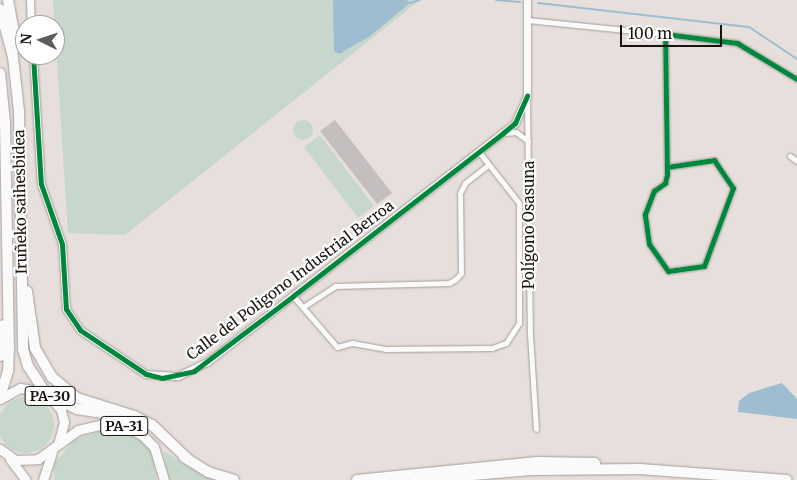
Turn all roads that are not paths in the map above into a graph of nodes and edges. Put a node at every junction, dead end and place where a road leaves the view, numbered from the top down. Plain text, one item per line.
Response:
1 (8, 0) edge
2 (30, 0) edge
3 (527, 0) edge
4 (0, 9) edge
5 (31, 15) edge
6 (527, 20) junction
7 (665, 34) junction
8 (34, 65) edge
9 (0, 73) edge
10 (797, 79) edge
11 (527, 96) junction
12 (503, 133) junction
13 (528, 142) junction
14 (479, 152) junction
15 (790, 156) dead end
16 (797, 161) edge
17 (488, 165) junction
18 (20, 166) junction
19 (667, 167) junction
20 (20, 200) junction
21 (7, 237) junction
22 (293, 296) junction
23 (303, 307) junction
24 (0, 356) edge
25 (44, 392) junction
26 (0, 398) edge
27 (54, 399) junction
28 (536, 429) dead end
29 (57, 445) junction
30 (2, 452) edge
31 (188, 460) junction
32 (640, 469) junction
33 (26, 480) edge
34 (43, 480) edge
35 (164, 480) edge
36 (234, 480) edge
37 (357, 480) edge
38 (415, 480) edge
39 (787, 480) edge

1 - 18 highway
2 - 5 street
3 - 6 street, Polígono Osasuna
4 - 18 highway, Iruñeko saihesbidea / PA-30
6 - 7 street
6 - 11 street, Polígono Osasuna
7 - 10 street
7 - 19 street
8 - 22 street, Calle del Poligono Industrial Berroa
9 - 21 highway, Iruñeko saihesbidea / PA-30
11 - 12 street, Calle del Poligono Industrial Berroa
11 - 13 street, Polígono Osasuna
12 - 13 street
12 - 14 street, Calle del Poligono Industrial Berroa
13 - 28 street, Polígono Osasuna
14 - 17 street, Calle del Poligono Industrial Berroa
14 - 22 street, Calle del Poligono Industrial Berroa
15 - 16 street
17 - 23 street, Calle del Poligono Industrial Berroa
17 - 23 street, Calle del Poligono Industrial Berroa
18 - 20 highway, Iruñeko saihesbidea / PA-30
19 - 19 street
20 - 25 highway, Iruñeko saihesbidea / PA-30
20 - 31 highway
21 - 24 highway
21 - 26 highway, Iruñeko saihesbidea / PA-30
22 - 23 street, Calle del Poligono Industrial Berroa
25 - 26 highway, PA-30
25 - 27 highway, PA-30
27 - 29 highway, PA-30
27 - 31 highway
29 - 30 highway
29 - 34 highway, PA-30
29 - 35 highway, PA-31
30 - 33 highway
31 - 36 highway
32 - 37 highway
32 - 38 highway
32 - 39 highway

